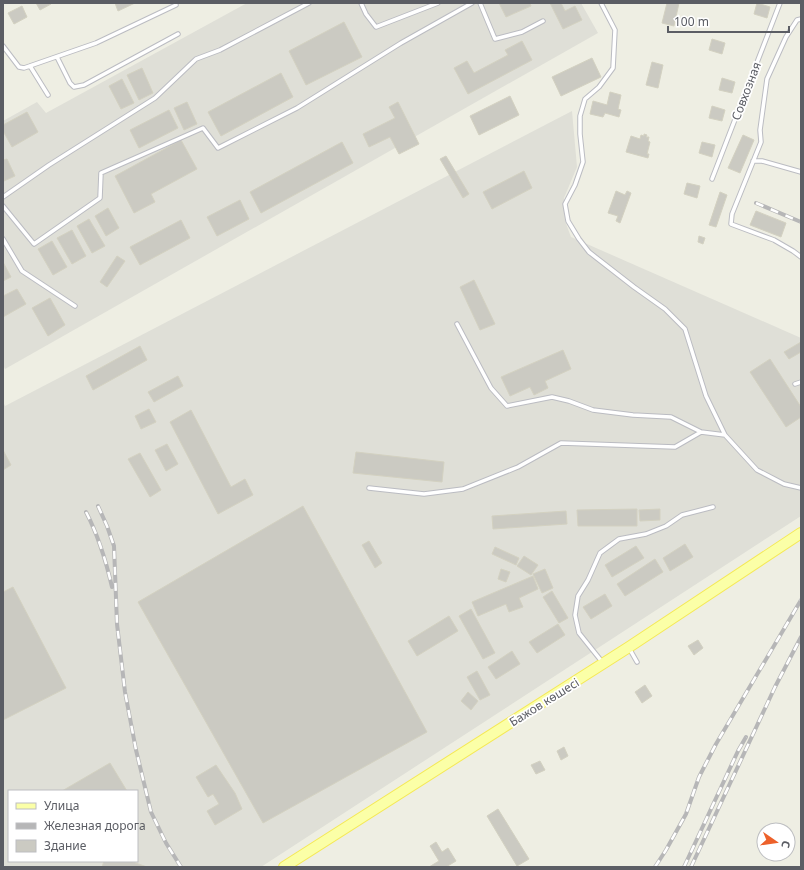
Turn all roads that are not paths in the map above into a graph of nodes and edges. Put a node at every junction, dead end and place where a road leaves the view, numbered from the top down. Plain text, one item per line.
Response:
1 (309, 3) edge
2 (361, 3) edge
3 (438, 3) edge
4 (472, 3) edge
5 (480, 3) edge
6 (601, 3) edge
7 (780, 3) edge
8 (176, 4) dead end
9 (801, 19) edge
10 (543, 21) dead end
11 (178, 34) dead end
12 (3, 46) edge
13 (57, 56) junction
14 (30, 66) junction
15 (48, 95) dead end
16 (753, 160) junction
17 (801, 172) edge
18 (712, 179) dead end
19 (3, 197) edge
20 (3, 206) edge
21 (3, 239) edge
22 (801, 257) edge
23 (75, 306) dead end
24 (456, 324) dead end
25 (801, 382) edge
26 (795, 384) dead end
27 (701, 432) junction
28 (725, 435) junction
29 (369, 488) dead end
30 (801, 488) edge
31 (713, 507) dead end
32 (801, 533) edge
33 (629, 648) junction
34 (637, 662) dead end
35 (604, 664) junction
36 (284, 867) edge

1 - 19 lane
2 - 3 lane
4 - 20 lane
5 - 10 lane
6 - 28 lane
7 - 18 lane, Совхозная
8 - 13 lane
9 - 16 lane
11 - 13 lane
12 - 14 lane
13 - 14 lane
14 - 15 lane
16 - 17 lane
16 - 22 lane
21 - 23 lane
24 - 27 lane
25 - 26 lane
27 - 28 lane
27 - 29 lane
28 - 30 lane
31 - 35 lane
32 - 33 main road, Бажов көшесі
33 - 34 lane
33 - 35 main road, Бажов көшесі
35 - 36 main road, Бажов көшесі

